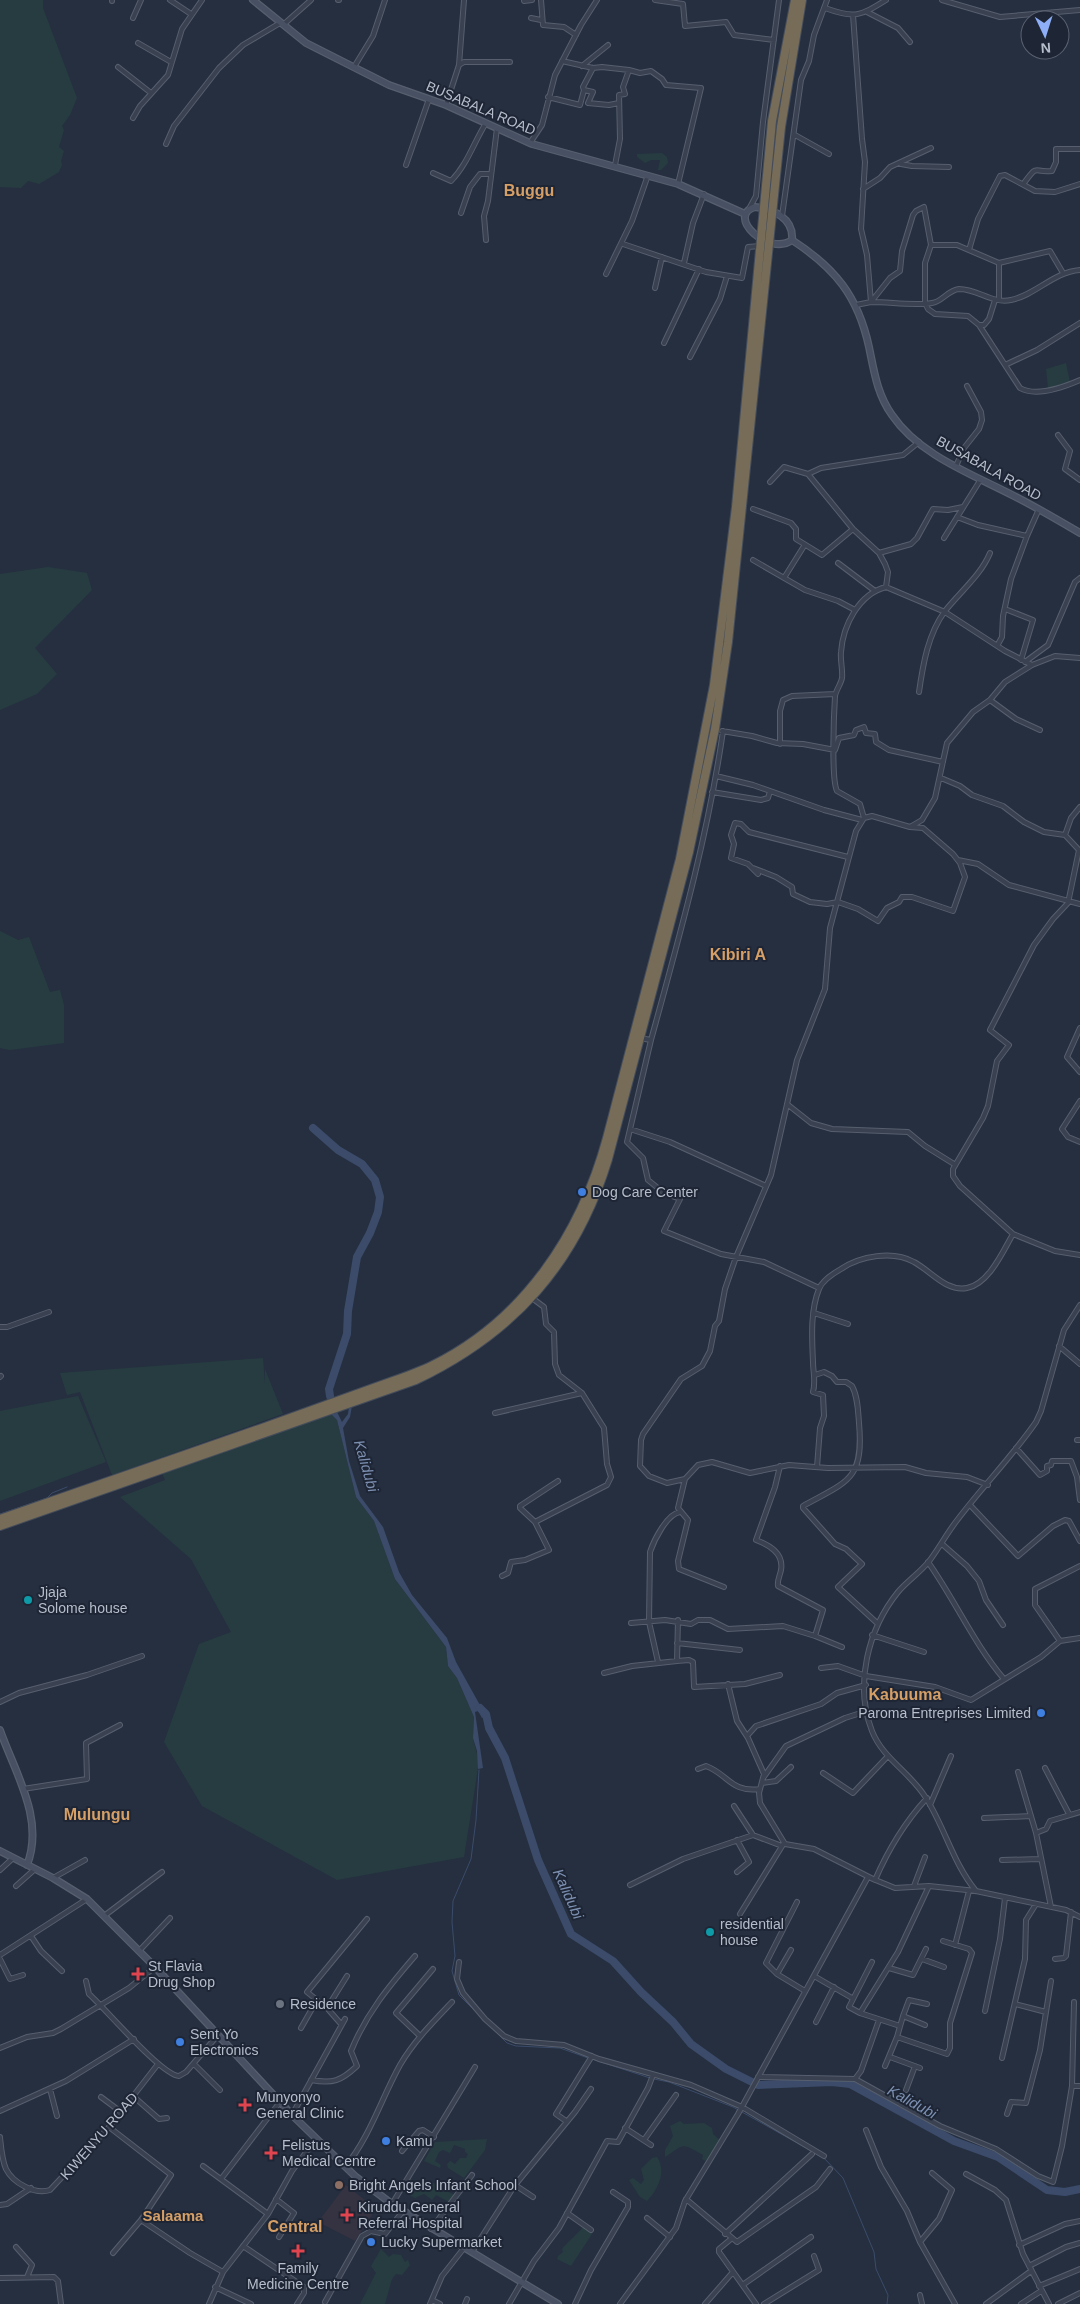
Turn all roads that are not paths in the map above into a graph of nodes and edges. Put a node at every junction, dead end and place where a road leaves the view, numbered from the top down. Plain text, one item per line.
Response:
1 (141, 0) edge
2 (170, 0) edge
3 (202, 0) edge
4 (253, 0) edge
5 (264, 0) edge
6 (311, 0) edge
7 (385, 0) edge
8 (464, 0) edge
9 (532, 0) edge
10 (541, 0) edge
11 (597, 0) edge
12 (655, 0) edge
13 (779, 0) edge
14 (796, 0) edge
15 (802, 0) edge
16 (827, 0) edge
17 (886, 0) edge
18 (942, 0) edge
19 (524, 1) edge
20 (682, 2) edge
21 (260, 6) junction
22 (825, 8) junction
23 (1080, 10) edge
24 (868, 12) junction
25 (191, 14) junction
26 (853, 15) junction
27 (133, 18) dead end
28 (531, 18) dead end
29 (541, 20) junction
30 (281, 24) junction
31 (576, 35) junction
32 (774, 40) junction
33 (910, 42) dead end
34 (138, 43) dead end
35 (608, 45) dead end
36 (562, 61) junction
37 (171, 62) junction
38 (510, 62) dead end
39 (459, 65) junction
40 (582, 66) junction
41 (118, 67) dead end
42 (354, 67) junction
43 (592, 68) junction
44 (629, 70) junction
45 (584, 90) junction
46 (151, 93) junction
47 (548, 97) junction
48 (430, 99) junction
49 (619, 103) junction
50 (446, 105) junction
51 (133, 118) dead end
52 (486, 123) junction
53 (497, 128) junction
54 (795, 135) junction
55 (530, 143) junction
56 (166, 144) dead end
57 (931, 148) dead end
58 (1080, 150) edge
59 (828, 154) dead end
60 (901, 164) junction
61 (406, 165) dead end
62 (615, 165) junction
63 (949, 167) dead end
64 (433, 173) dead end
65 (491, 174) junction
66 (648, 175) junction
67 (1024, 183) junction
68 (678, 184) junction
69 (1080, 184) edge
70 (863, 189) junction
71 (704, 194) junction
72 (763, 208) junction
73 (750, 209) junction
74 (774, 210) junction
75 (461, 213) dead end
76 (745, 214) junction
77 (782, 216) junction
78 (486, 240) dead end
79 (792, 240) junction
80 (760, 242) junction
81 (771, 243) junction
82 (623, 244) junction
83 (931, 245) junction
84 (969, 250) junction
85 (662, 257) junction
86 (684, 263) junction
87 (999, 263) junction
88 (699, 269) junction
89 (1080, 270) edge
90 (1063, 273) junction
91 (606, 274) dead end
92 (727, 276) junction
93 (655, 288) dead end
94 (997, 300) junction
95 (871, 302) junction
96 (925, 303) junction
97 (856, 306) junction
98 (1080, 323) edge
99 (979, 325) junction
100 (664, 343) dead end
101 (690, 357) dead end
102 (1005, 365) junction
103 (1080, 380) edge
104 (967, 386) dead end
105 (1058, 435) dead end
106 (919, 442) junction
107 (956, 466) junction
108 (808, 474) junction
109 (981, 479) junction
110 (1080, 480) edge
111 (770, 482) dead end
112 (963, 508) junction
113 (753, 509) dead end
114 (1038, 509) junction
115 (957, 517) junction
116 (853, 529) junction
117 (1080, 533) edge
118 (1027, 536) junction
119 (944, 538) dead end
120 (804, 546) junction
121 (990, 553) dead end
122 (879, 554) junction
123 (753, 560) dead end
124 (838, 563) dead end
125 (784, 578) junction
126 (1080, 578) edge
127 (886, 587) junction
128 (875, 590) junction
129 (1005, 609) junction
130 (855, 610) junction
131 (945, 612) junction
132 (998, 646) junction
133 (1080, 658) edge
134 (1023, 661) junction
135 (1032, 666) junction
136 (918, 692) dead end
137 (835, 694) junction
138 (990, 700) junction
139 (719, 730) junction
140 (1040, 730) dead end
141 (780, 744) junction
142 (835, 750) junction
143 (943, 762) junction
144 (716, 776) junction
145 (941, 778) junction
146 (770, 791) junction
147 (712, 792) junction
148 (1080, 808) edge
149 (863, 819) junction
150 (922, 820) junction
151 (910, 827) junction
152 (923, 828) junction
153 (1064, 835) junction
154 (692, 840) junction
155 (702, 842) junction
156 (1080, 850) edge
157 (848, 857) junction
158 (958, 860) junction
159 (752, 868) junction
160 (758, 874) dead end
161 (1070, 900) junction
162 (838, 902) junction
163 (1080, 904) edge
164 (1080, 1028) edge
165 (640, 1038) junction
166 (650, 1040) junction
167 (1080, 1072) edge
168 (1080, 1101) edge
169 (787, 1104) junction
170 (630, 1129) junction
171 (1080, 1142) edge
172 (954, 1164) junction
173 (766, 1186) junction
174 (1013, 1234) junction
175 (1080, 1255) edge
176 (736, 1257) junction
177 (819, 1288) junction
178 (532, 1298) junction
179 (1080, 1305) edge
180 (49, 1312) dead end
181 (814, 1313) junction
182 (848, 1324) dead end
183 (0, 1327) edge
184 (1059, 1346) junction
185 (1080, 1364) edge
186 (815, 1375) junction
187 (414, 1377) junction
188 (582, 1393) junction
189 (495, 1413) dead end
190 (1016, 1448) junction
191 (780, 1466) junction
192 (857, 1466) junction
193 (159, 1467) junction
194 (816, 1467) junction
195 (1079, 1478) edge
196 (685, 1479) junction
197 (558, 1481) dead end
198 (988, 1485) junction
199 (1080, 1500) edge
200 (970, 1505) junction
201 (680, 1512) junction
202 (0, 1519) edge
203 (535, 1522) junction
204 (0, 1526) edge
205 (1080, 1529) edge
206 (1075, 1531) junction
207 (1080, 1541) edge
208 (942, 1544) junction
209 (928, 1562) junction
210 (1080, 1566) edge
211 (502, 1576) dead end
212 (724, 1587) dead end
213 (678, 1620) junction
214 (649, 1622) junction
215 (877, 1623) junction
216 (631, 1624) dead end
217 (1003, 1625) dead end
218 (872, 1635) junction
219 (815, 1636) junction
220 (1080, 1638) edge
221 (1060, 1641) junction
222 (677, 1643) junction
223 (842, 1647) dead end
224 (740, 1650) dead end
225 (924, 1652) dead end
226 (142, 1656) dead end
227 (676, 1661) junction
228 (658, 1662) junction
229 (821, 1668) dead end
230 (604, 1673) dead end
231 (780, 1675) dead end
232 (866, 1676) junction
233 (1004, 1679) junction
234 (728, 1684) junction
235 (866, 1685) junction
236 (0, 1702) edge
237 (867, 1712) junction
238 (120, 1725) dead end
239 (0, 1730) edge
240 (747, 1736) junction
241 (888, 1756) junction
242 (951, 1756) dead end
243 (791, 1767) dead end
244 (1045, 1768) dead end
245 (698, 1769) dead end
246 (1018, 1772) dead end
247 (823, 1773) dead end
248 (763, 1780) junction
249 (23, 1789) junction
250 (760, 1789) junction
251 (926, 1798) junction
252 (930, 1805) junction
253 (734, 1806) dead end
254 (1080, 1812) edge
255 (1069, 1814) junction
256 (1031, 1816) junction
257 (984, 1818) dead end
258 (1036, 1833) junction
259 (753, 1835) junction
260 (737, 1840) junction
261 (783, 1845) junction
262 (0, 1851) edge
263 (925, 1857) dead end
264 (13, 1858) junction
265 (85, 1860) dead end
266 (1002, 1860) dead end
267 (1040, 1860) junction
268 (27, 1865) junction
269 (35, 1868) junction
270 (0, 1870) edge
271 (162, 1872) dead end
272 (737, 1872) dead end
273 (868, 1877) junction
274 (53, 1878) junction
275 (875, 1880) junction
276 (630, 1885) dead end
277 (16, 1886) dead end
278 (914, 1886) junction
279 (929, 1886) junction
280 (969, 1891) junction
281 (976, 1891) junction
282 (1005, 1898) junction
283 (86, 1899) junction
284 (797, 1902) dead end
285 (1036, 1904) junction
286 (1051, 1907) junction
287 (1070, 1912) junction
288 (740, 1914) dead end
289 (104, 1916) junction
290 (1080, 1917) edge
291 (170, 1918) dead end
292 (367, 1918) dead end
293 (31, 1936) junction
294 (943, 1941) dead end
295 (955, 1945) junction
296 (926, 1949) dead end
297 (791, 1950) dead end
298 (139, 1951) junction
299 (0, 1954) edge
300 (415, 1956) dead end
301 (0, 1959) edge
302 (922, 1959) junction
303 (1055, 1959) dead end
304 (459, 1962) dead end
305 (872, 1962) dead end
306 (155, 1966) junction
307 (944, 1966) dead end
308 (889, 1968) junction
309 (433, 1969) dead end
310 (62, 1971) dead end
311 (777, 1974) junction
312 (23, 1975) dead end
313 (348, 1976) dead end
314 (814, 1976) junction
315 (86, 1981) dead end
316 (1051, 1981) dead end
317 (834, 1987) junction
318 (805, 1991) junction
319 (852, 1998) junction
320 (316, 2000) junction
321 (452, 2002) dead end
322 (1074, 2002) dead end
323 (926, 2004) dead end
324 (1015, 2004) junction
325 (101, 2005) junction
326 (327, 2008) junction
327 (985, 2012) dead end
328 (1046, 2012) junction
329 (860, 2013) junction
330 (903, 2016) junction
331 (345, 2019) dead end
332 (879, 2020) junction
333 (816, 2022) dead end
334 (341, 2024) junction
335 (925, 2025) dead end
336 (900, 2026) junction
337 (301, 2028) dead end
338 (218, 2034) junction
339 (420, 2036) junction
340 (897, 2037) junction
341 (134, 2039) junction
342 (0, 2048) edge
343 (890, 2057) junction
344 (591, 2058) junction
345 (1002, 2058) dead end
346 (158, 2064) junction
347 (194, 2064) junction
348 (886, 2066) dead end
349 (915, 2066) junction
350 (475, 2067) dead end
351 (920, 2068) dead end
352 (652, 2078) junction
353 (757, 2078) junction
354 (855, 2079) junction
355 (311, 2080) junction
356 (1072, 2086) junction
357 (1080, 2086) edge
358 (50, 2089) junction
359 (590, 2089) dead end
360 (220, 2090) dead end
361 (906, 2090) dead end
362 (676, 2094) dead end
363 (101, 2096) dead end
364 (134, 2096) junction
365 (280, 2102) junction
366 (742, 2108) junction
367 (0, 2111) edge
368 (121, 2112) junction
369 (1007, 2114) dead end
370 (292, 2115) junction
371 (57, 2116) dead end
372 (166, 2118) dead end
373 (566, 2121) junction
374 (109, 2127) junction
375 (625, 2128) junction
376 (866, 2130) dead end
377 (0, 2137) edge
378 (434, 2137) junction
379 (316, 2139) junction
380 (644, 2140) junction
381 (0, 2141) edge
382 (651, 2145) dead end
383 (402, 2151) dead end
384 (812, 2154) dead end
385 (824, 2156) dead end
386 (203, 2166) dead end
387 (345, 2167) junction
388 (830, 2169) dead end
389 (932, 2173) dead end
390 (966, 2174) dead end
391 (472, 2175) dead end
392 (221, 2180) junction
393 (515, 2185) junction
394 (31, 2188) junction
395 (613, 2192) dead end
396 (533, 2197) dead end
397 (276, 2199) junction
398 (686, 2200) junction
399 (392, 2204) junction
400 (0, 2205) edge
401 (403, 2211) junction
402 (567, 2213) junction
403 (268, 2214) junction
404 (648, 2218) dead end
405 (140, 2220) junction
406 (1080, 2221) edge
407 (431, 2229) junction
408 (592, 2230) dead end
409 (725, 2234) junction
410 (279, 2237) dead end
411 (670, 2237) junction
412 (811, 2237) dead end
413 (731, 2239) junction
414 (920, 2242) junction
415 (1080, 2243) edge
416 (1019, 2245) junction
417 (243, 2246) junction
418 (16, 2247) dead end
419 (464, 2248) junction
420 (113, 2252) dead end
421 (472, 2252) junction
422 (814, 2256) dead end
423 (1028, 2266) junction
424 (1080, 2269) edge
425 (1031, 2271) junction
426 (223, 2272) junction
427 (733, 2272) junction
428 (27, 2277) junction
429 (0, 2278) edge
430 (522, 2282) junction
431 (744, 2284) junction
432 (215, 2287) junction
433 (1040, 2288) junction
434 (1080, 2292) edge
435 (920, 2295) dead end
436 (467, 2299) dead end
437 (325, 2302) dead end
438 (431, 2302) edge
439 (61, 2304) edge
440 (209, 2304) edge
441 (251, 2304) edge
442 (298, 2304) edge
443 (440, 2304) edge
444 (465, 2304) edge
445 (509, 2304) edge
446 (558, 2304) edge
447 (575, 2304) edge
448 (620, 2304) edge
449 (705, 2304) edge
450 (756, 2304) edge
451 (764, 2304) edge
452 (922, 2304) edge
453 (955, 2304) edge
454 (986, 2304) edge
455 (1021, 2304) edge
456 (1049, 2304) edge
457 (1058, 2304) edge

1 - 27 street
2 - 25 street
3 - 25 street
4 - 21 street, BUSABALA ROAD
5 - 21 street
6 - 30 street
7 - 42 street
8 - 39 street
9 - 19 street
10 - 29 street
11 - 31 street
12 - 20 street
13 - 32 street
14 - 72 highway
15 - 74 highway
16 - 22 street
17 - 24 street
18 - 23 street
20 - 32 street
21 - 30 street, BUSABALA ROAD
22 - 26 street
22 - 54 street
24 - 26 street
24 - 33 street
25 - 37 street
26 - 70 street
28 - 29 street
29 - 31 street
30 - 42 street, BUSABALA ROAD
30 - 56 street
31 - 36 street
32 - 73 street
34 - 37 street
35 - 40 street
36 - 40 street
36 - 47 street
37 - 46 street
38 - 39 street
39 - 50 street
40 - 43 street
41 - 46 street
42 - 48 street, BUSABALA ROAD
43 - 44 street
43 - 45 street
44 - 49 street
44 - 68 street
45 - 47 street
45 - 49 street
46 - 51 street
47 - 55 street
48 - 50 street, BUSABALA ROAD
48 - 61 street
49 - 62 street
50 - 52 street, BUSABALA ROAD
52 - 53 street, BUSABALA ROAD
52 - 64 street
53 - 55 street, BUSABALA ROAD
53 - 65 street
54 - 59 street
54 - 77 street
55 - 62 street, BUSABALA ROAD
57 - 60 street
58 - 67 street
60 - 63 street
60 - 70 street
62 - 66 street, BUSABALA ROAD
65 - 75 street
65 - 78 street
66 - 68 street, BUSABALA ROAD
66 - 82 street
67 - 69 street
67 - 84 street
68 - 71 street, BUSABALA ROAD
70 - 95 street
71 - 76 street, BUSABALA ROAD
71 - 86 street
72 - 73 street
72 - 74 street
72 - 80 highway
73 - 76 street
74 - 77 street
74 - 81 highway
76 - 80 street
77 - 79 street
79 - 81 street
79 - 97 street, BUSABALA ROAD
80 - 81 street
80 - 92 street
80 - 187 highway
81 - 139 highway
82 - 85 street
82 - 91 street
83 - 84 street
83 - 95 street
83 - 96 street
84 - 87 street
85 - 86 street
85 - 93 street
86 - 88 street
87 - 90 street
87 - 94 street
88 - 92 street
88 - 100 street
89 - 90 street
90 - 94 street
92 - 101 street
94 - 96 street
94 - 99 street
95 - 96 street
95 - 97 street
96 - 99 street
97 - 106 street, BUSABALA ROAD
98 - 102 street
99 - 102 street
102 - 103 street
104 - 107 street
105 - 110 street
106 - 107 street, BUSABALA ROAD
106 - 108 street
107 - 109 street, BUSABALA ROAD
108 - 111 street
108 - 116 street
109 - 112 street
109 - 114 street, BUSABALA ROAD
112 - 115 street
112 - 122 street
113 - 120 street
114 - 117 street, BUSABALA ROAD
114 - 118 street
115 - 118 street
115 - 119 street
116 - 120 street
116 - 122 street
118 - 129 street
120 - 125 street
121 - 131 street
122 - 127 street
123 - 125 street
124 - 128 street
125 - 130 street
126 - 134 street
127 - 128 street
127 - 131 street
128 - 130 street
129 - 132 street
129 - 134 street
130 - 137 street
131 - 132 street
131 - 136 street
132 - 134 street
133 - 135 street
134 - 135 street
135 - 138 street
137 - 141 street
137 - 142 street
138 - 140 street
138 - 143 street
139 - 141 street
139 - 144 street
139 - 154 highway
141 - 142 street
142 - 143 street
142 - 149 street
143 - 145 street
144 - 146 street
144 - 147 street
145 - 150 street
145 - 153 street
146 - 147 street
146 - 149 street
147 - 155 street
148 - 153 street
149 - 151 street
149 - 157 street
150 - 151 street
150 - 152 street
151 - 152 street
152 - 158 street
153 - 156 street
154 - 155 street
154 - 165 highway
155 - 166 street
156 - 161 street
157 - 159 street
157 - 162 street
158 - 161 street
158 - 162 street
159 - 160 street
159 - 162 street
161 - 163 street
161 - 172 street
162 - 169 street
164 - 167 street
165 - 166 street
165 - 178 highway
166 - 170 street
168 - 171 street
169 - 172 street
169 - 173 street
170 - 173 street
170 - 176 street
172 - 174 street
173 - 176 street
174 - 175 street
174 - 177 street
176 - 177 street
176 - 196 street
177 - 181 street
178 - 187 highway
178 - 188 street
179 - 184 street
180 - 183 street
181 - 182 street
181 - 186 street
184 - 185 street
184 - 190 street
186 - 192 street
186 - 194 street
187 - 193 highway
188 - 189 street
188 - 203 street
190 - 195 street
190 - 198 street
191 - 194 street
191 - 196 street
191 - 219 street
192 - 194 street
192 - 198 street
192 - 215 street
193 - 202 highway
193 - 204 highway
195 - 199 street
196 - 201 street
197 - 203 street
198 - 200 street
200 - 206 street
200 - 208 street
201 - 212 street
201 - 214 street
203 - 211 street
205 - 206 street
206 - 207 street
208 - 209 street
208 - 217 street
209 - 215 street
209 - 233 street
210 - 221 street
213 - 214 street
213 - 219 street
213 - 222 street
214 - 216 street
214 - 228 street
215 - 218 street
218 - 225 street
218 - 232 street
219 - 223 street
220 - 221 street
221 - 233 street
222 - 224 street
222 - 227 street
226 - 236 street
227 - 228 street
227 - 234 street
228 - 230 street
229 - 232 street
231 - 234 street
232 - 233 street
232 - 235 street
234 - 240 street
235 - 237 street
235 - 240 street
237 - 241 street
237 - 248 street
238 - 249 street
239 - 249 street
240 - 248 street
241 - 247 street
241 - 251 street
242 - 252 street
243 - 248 street
244 - 255 street
245 - 250 street
246 - 256 street
248 - 250 street
249 - 268 street
250 - 261 street
251 - 252 street
251 - 275 street
252 - 281 street
253 - 259 street
254 - 255 street
255 - 258 street
256 - 257 street
256 - 258 street
258 - 267 street
259 - 260 street
259 - 261 street
260 - 272 street
260 - 276 street
261 - 273 street
261 - 288 street
262 - 264 street
263 - 278 street
264 - 268 street
264 - 270 street
265 - 274 street
266 - 267 street
267 - 286 street
268 - 269 street
269 - 274 street
269 - 277 street
271 - 289 street
273 - 275 street
273 - 314 street
274 - 283 street
275 - 278 street
278 - 279 street
279 - 280 street
279 - 308 street
280 - 281 street
280 - 295 street
281 - 282 street
282 - 285 street
282 - 327 street
283 - 289 street
283 - 293 street
284 - 311 street
285 - 286 street
285 - 324 street
286 - 287 street
287 - 290 street
287 - 303 street
289 - 298 street
291 - 298 street
292 - 320 street
293 - 299 street
293 - 310 street
294 - 295 street
295 - 340 street
296 - 302 street
297 - 311 street
298 - 306 street
300 - 355 street
301 - 312 street
302 - 307 street
302 - 308 street
304 - 344 street
305 - 319 street
306 - 325 street
306 - 338 street
308 - 329 street
309 - 339 street
311 - 318 street
313 - 326 street
314 - 317 street
314 - 318 street
315 - 325 street
316 - 328 street
317 - 319 street
317 - 333 street
318 - 353 street
319 - 329 street
320 - 326 street
320 - 337 street
321 - 339 street
322 - 356 street
323 - 330 street
324 - 328 street
324 - 345 street
325 - 341 street
325 - 342 street
326 - 334 street
328 - 369 street
329 - 332 street
330 - 335 street
330 - 336 street
331 - 334 street
332 - 336 street
332 - 354 street
334 - 355 street
336 - 340 street
338 - 347 street
338 - 365 street
339 - 387 street
340 - 343 street
341 - 346 street
341 - 358 street
343 - 348 street
343 - 349 street
344 - 352 street
344 - 373 street
346 - 347 street
346 - 364 street, KIWENYU ROAD
347 - 360 street
349 - 351 street
349 - 361 street
350 - 378 street
352 - 366 street
352 - 375 street
353 - 354 street
353 - 366 street
354 - 356 street
355 - 370 street
356 - 357 street
358 - 367 street
358 - 371 street
359 - 373 street
362 - 380 street
363 - 368 street
364 - 368 street, KIWENYU ROAD
364 - 372 street
365 - 370 street
365 - 392 street
366 - 385 street
366 - 398 street
368 - 374 street, KIWENYU ROAD
370 - 379 street
373 - 393 street
374 - 394 street, KIWENYU ROAD
374 - 405 street
375 - 380 street
375 - 402 street
376 - 414 street
377 - 381 street
378 - 383 street
378 - 399 street
379 - 387 street
379 - 397 street
380 - 382 street
381 - 394 street
384 - 409 street
386 - 392 street
387 - 399 street
388 - 413 street
389 - 414 street
390 - 416 street
391 - 407 street
392 - 403 street
393 - 396 street
393 - 421 street
394 - 400 street
395 - 447 street
397 - 403 street
397 - 410 street
398 - 409 street
398 - 411 street
399 - 401 street
401 - 407 street
401 - 437 street
402 - 408 street
402 - 430 street
403 - 417 street
404 - 411 street
405 - 420 street
405 - 426 street
406 - 416 street
407 - 419 street
409 - 413 street
411 - 448 street
412 - 431 street
413 - 427 street
414 - 453 street
415 - 423 street
416 - 423 street
417 - 426 street
417 - 442 street
418 - 428 street
419 - 421 street
419 - 438 street
421 - 430 street
422 - 451 street
423 - 425 street
424 - 433 street
425 - 433 street
425 - 454 street
426 - 432 street
427 - 431 street
427 - 449 street
428 - 429 street
428 - 439 street
430 - 445 street
430 - 446 street
431 - 450 street
432 - 440 street
432 - 441 street
433 - 455 street
433 - 456 street
434 - 457 street
435 - 452 street
436 - 444 street
438 - 443 street

